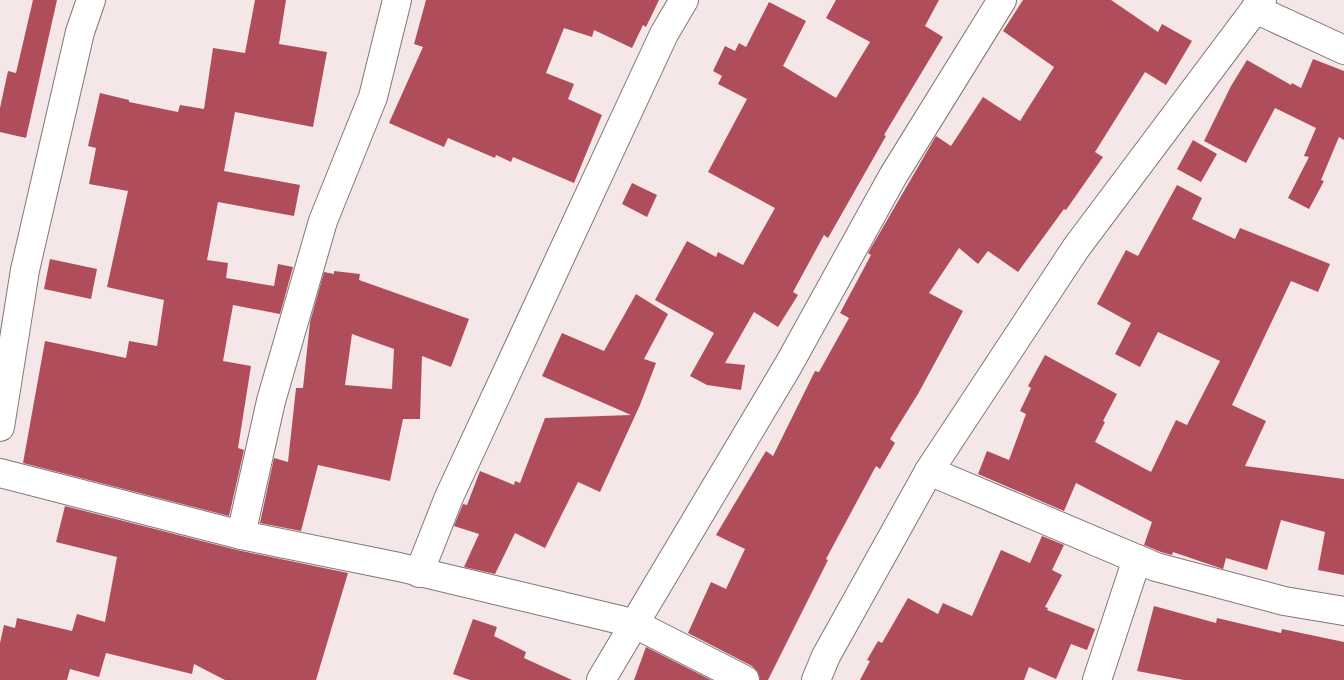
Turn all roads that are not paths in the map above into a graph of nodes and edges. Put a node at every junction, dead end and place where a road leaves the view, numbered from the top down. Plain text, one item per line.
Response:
1 (91, 0) edge
2 (397, 0) edge
3 (684, 0) edge
4 (1002, 0) edge
5 (1259, 4) edge
6 (1344, 50) edge
7 (0, 427) edge
8 (929, 471) junction
9 (0, 473) edge
10 (241, 535) junction
11 (1137, 560) junction
12 (419, 572) junction
13 (1344, 611) edge
14 (634, 623) junction
15 (600, 680) edge
16 (745, 680) edge
17 (816, 680) edge
18 (1097, 680) edge

1 - 7 street
2 - 10 street
3 - 12 street
4 - 14 street
5 - 6 street
5 - 8 street
8 - 11 street
8 - 17 street
9 - 10 street
10 - 12 street
11 - 13 street
11 - 18 street
12 - 14 street
14 - 15 street
14 - 16 street

